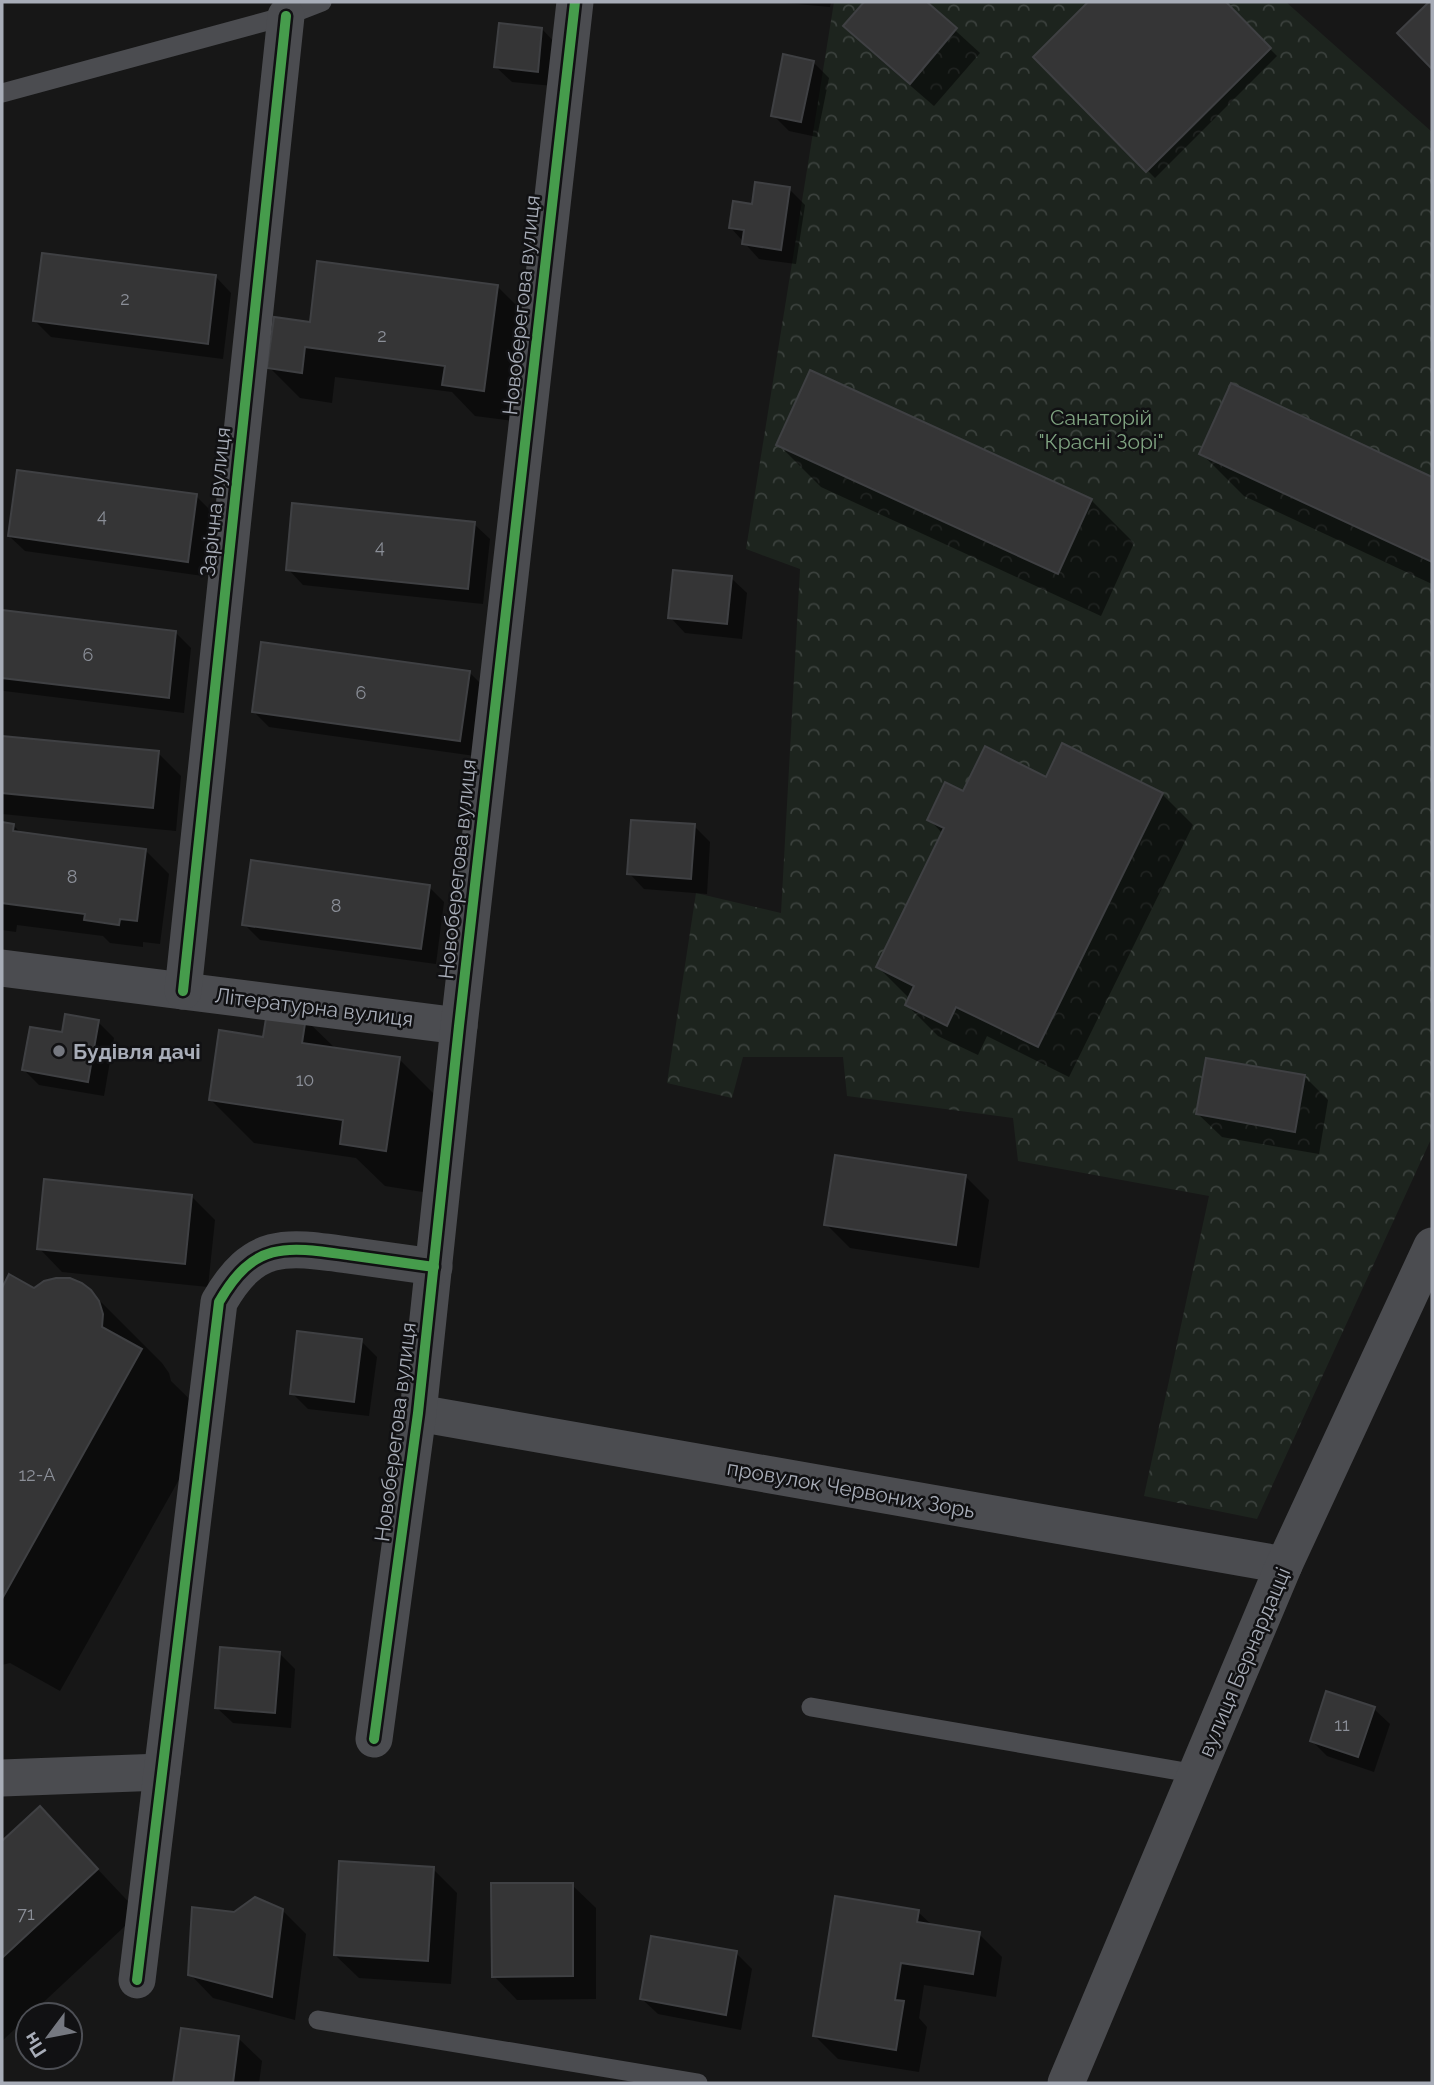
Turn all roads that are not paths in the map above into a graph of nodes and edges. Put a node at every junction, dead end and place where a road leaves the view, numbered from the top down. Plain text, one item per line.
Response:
1 (322, 2) edge
2 (575, 2) edge
3 (286, 16) junction
4 (2, 93) edge
5 (2, 968) edge
6 (183, 991) junction
7 (459, 1026) junction
8 (1432, 1246) edge
9 (434, 1267) junction
10 (418, 1413) junction
11 (1284, 1565) junction
12 (811, 1707) dead end
13 (373, 1739) dead end
14 (162, 1772) junction
15 (1197, 1774) junction
16 (2, 1778) edge
17 (136, 1980) dead end
18 (318, 2020) dead end
19 (698, 2083) edge
20 (1066, 2083) edge

1 - 3 lane
2 - 7 street, Новоберегова вулиця
3 - 4 lane
3 - 6 street, Зарічна вулиця
5 - 6 street, Літературна вулиця
6 - 7 street, Літературна вулиця
7 - 9 street, Новоберегова вулиця
8 - 11 street, вулиця Бернардацці
9 - 10 street, Новоберегова вулиця
9 - 14 street
10 - 11 street, провулок Червоних Зорь
10 - 13 street, Новоберегова вулиця
11 - 15 street, вулиця Бернардацці
12 - 15 lane
14 - 16 street
14 - 17 street
15 - 20 street, вулиця Бернардацці
18 - 19 lane

